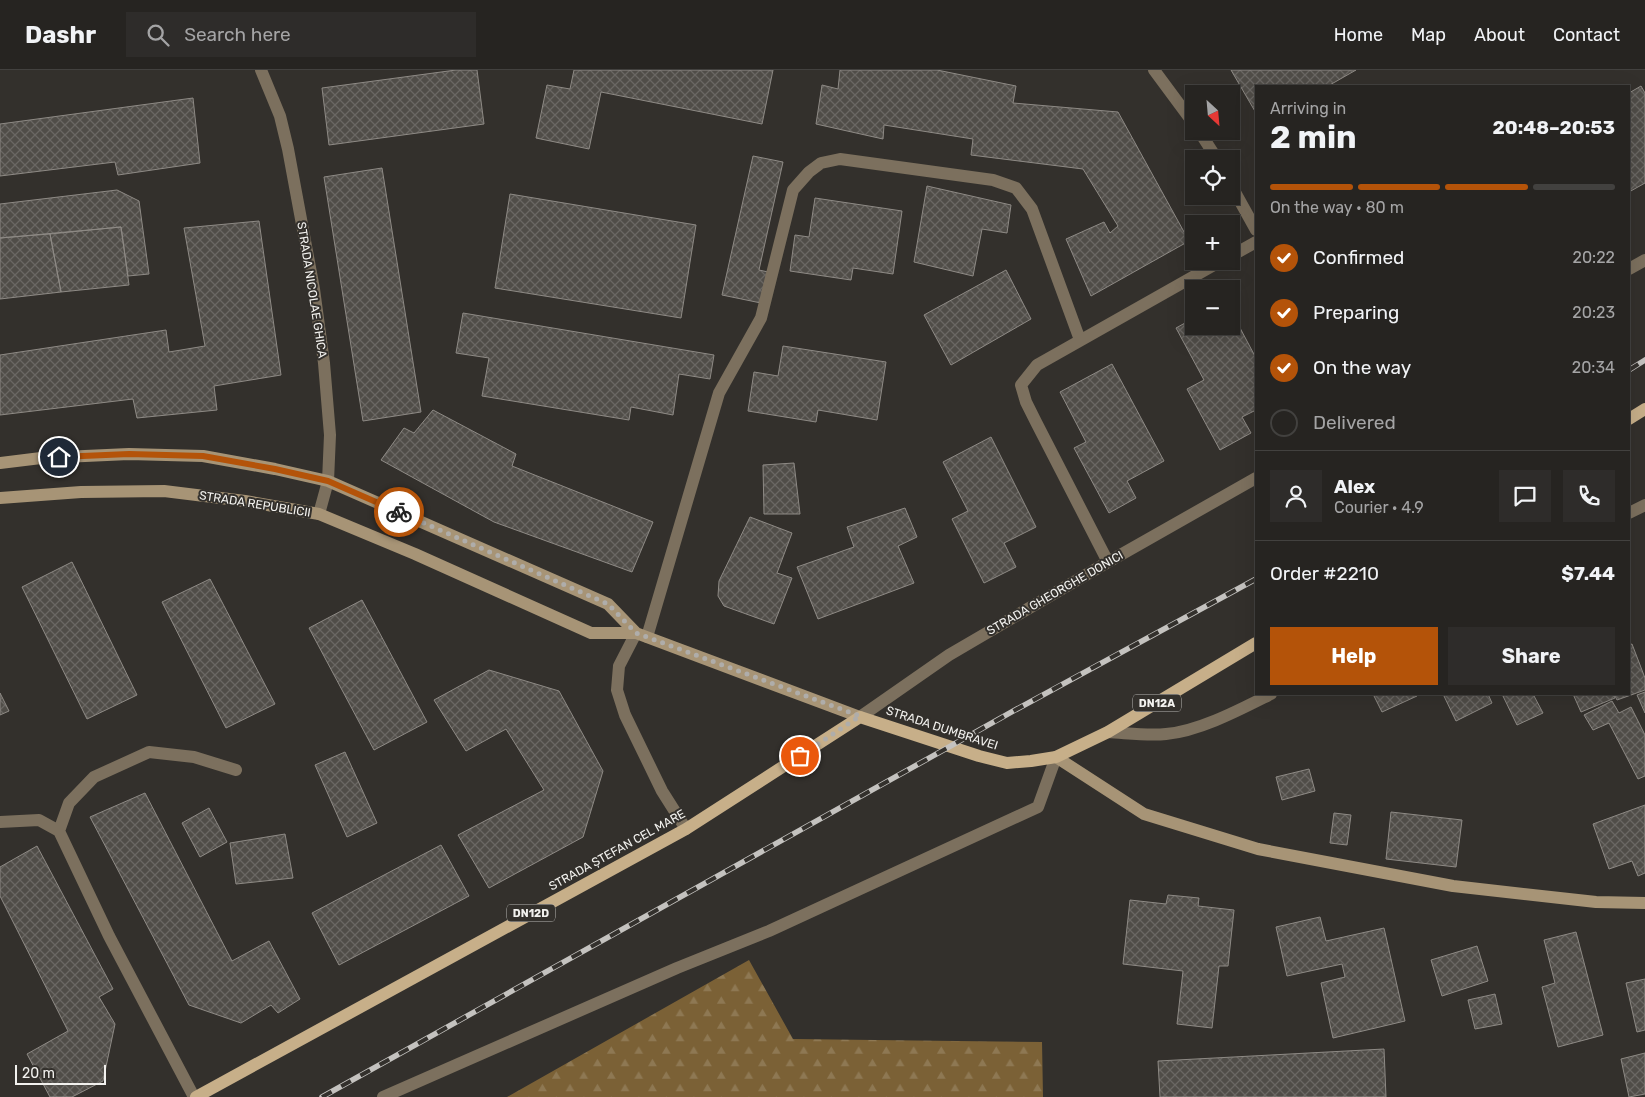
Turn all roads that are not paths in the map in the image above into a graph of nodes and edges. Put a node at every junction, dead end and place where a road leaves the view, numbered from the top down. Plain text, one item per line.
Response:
1 (261, 70) edge
2 (1154, 70) edge
3 (1185, 112) edge
4 (1240, 201) edge
5 (1255, 228) edge
6 (1255, 243) edge
7 (1240, 251) edge
8 (1645, 260) edge
9 (1630, 268) edge
10 (1205, 270) edge
11 (1080, 340) junction
12 (1645, 409) edge
13 (1630, 418) edge
14 (0, 463) edge
15 (1255, 479) edge
16 (328, 481) junction
17 (0, 498) edge
18 (1645, 505) edge
19 (1630, 512) edge
20 (319, 514) junction
21 (1108, 562) junction
22 (642, 635) junction
23 (1255, 644) edge
24 (1269, 695) edge
25 (860, 716) junction
26 (1108, 732) junction
27 (1056, 757) junction
28 (236, 770) dead end
29 (0, 822) edge
30 (686, 828) junction
31 (59, 831) junction
32 (1645, 903) edge
33 (195, 1097) edge
34 (383, 1097) edge

1 - 16 street, STRADA NICOLAE GHICA
2 - 3 street
4 - 5 street
6 - 7 street
8 - 9 street
10 - 11 street
11 - 21 street
11 - 22 street
12 - 13 main road
14 - 16 street, STRADA REPUBLICII / DN12A
15 - 21 street, STRADA GHEORGHE DONICI
16 - 20 street, STRADA NICOLAE GHICA
16 - 22 street, STRADA REPUBLICII / DN12A
17 - 20 street, STRADA REPUBLICII / DN12A
18 - 19 street
20 - 22 street, STRADA REPUBLICII / DN12A
21 - 25 street, STRADA GHEORGHE DONICI
22 - 25 street, STRADA REPUBLICII / DN12A
22 - 30 street
23 - 26 main road, STRADA DUMBRAVEI / DN12A
24 - 26 street
25 - 27 main road, STRADA DUMBRAVEI / DN12A
25 - 30 main road, STRADA ȘTEFAN CEL MARE / DN12D
26 - 27 main road, STRADA DUMBRAVEI / DN12A
27 - 32 street
27 - 34 street
28 - 31 street
29 - 31 street
30 - 33 main road, STRADA ȘTEFAN CEL MARE / DN12D
31 - 33 street

